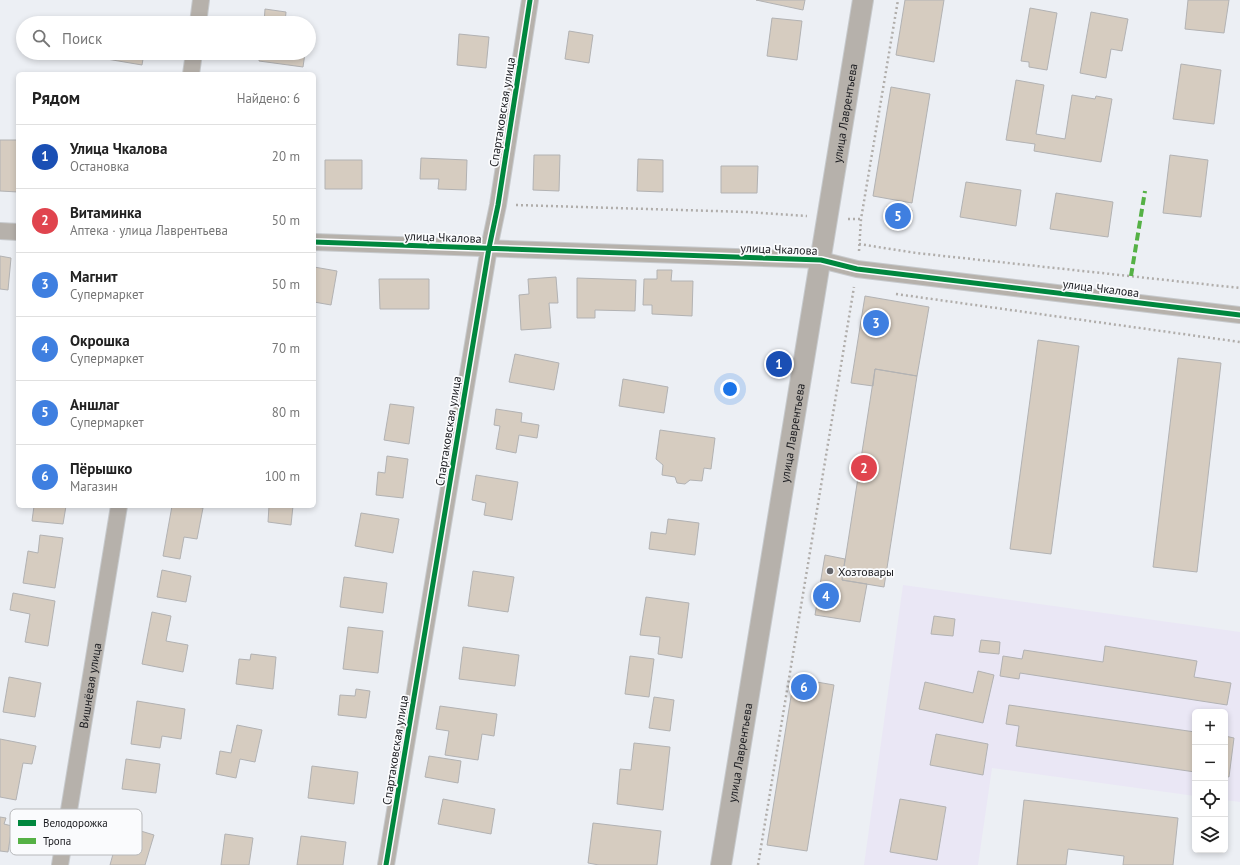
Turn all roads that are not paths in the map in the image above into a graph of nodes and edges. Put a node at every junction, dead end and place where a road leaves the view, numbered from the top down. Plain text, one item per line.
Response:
1 (201, 0) edge
2 (530, 0) edge
3 (863, 0) edge
4 (199, 16) edge
5 (193, 60) edge
6 (191, 72) edge
7 (0, 230) edge
8 (16, 232) edge
9 (316, 242) edge
10 (488, 248) junction
11 (821, 260) junction
12 (1240, 315) edge
13 (119, 508) edge
14 (69, 809) edge
15 (62, 855) edge
16 (60, 865) edge
17 (386, 865) edge
18 (721, 865) edge

1 - 4 street
2 - 10 street, Спартаковская улица
3 - 11 street, улица Лаврентьева
5 - 6 street
7 - 8 street
9 - 10 street, улица Чкалова
10 - 11 street, улица Чкалова
10 - 17 street, Спартаковская улица
11 - 12 street, улица Чкалова
11 - 18 street, улица Лаврентьева
13 - 14 street, Вишнёвая улица
15 - 16 street, Вишнёвая улица

